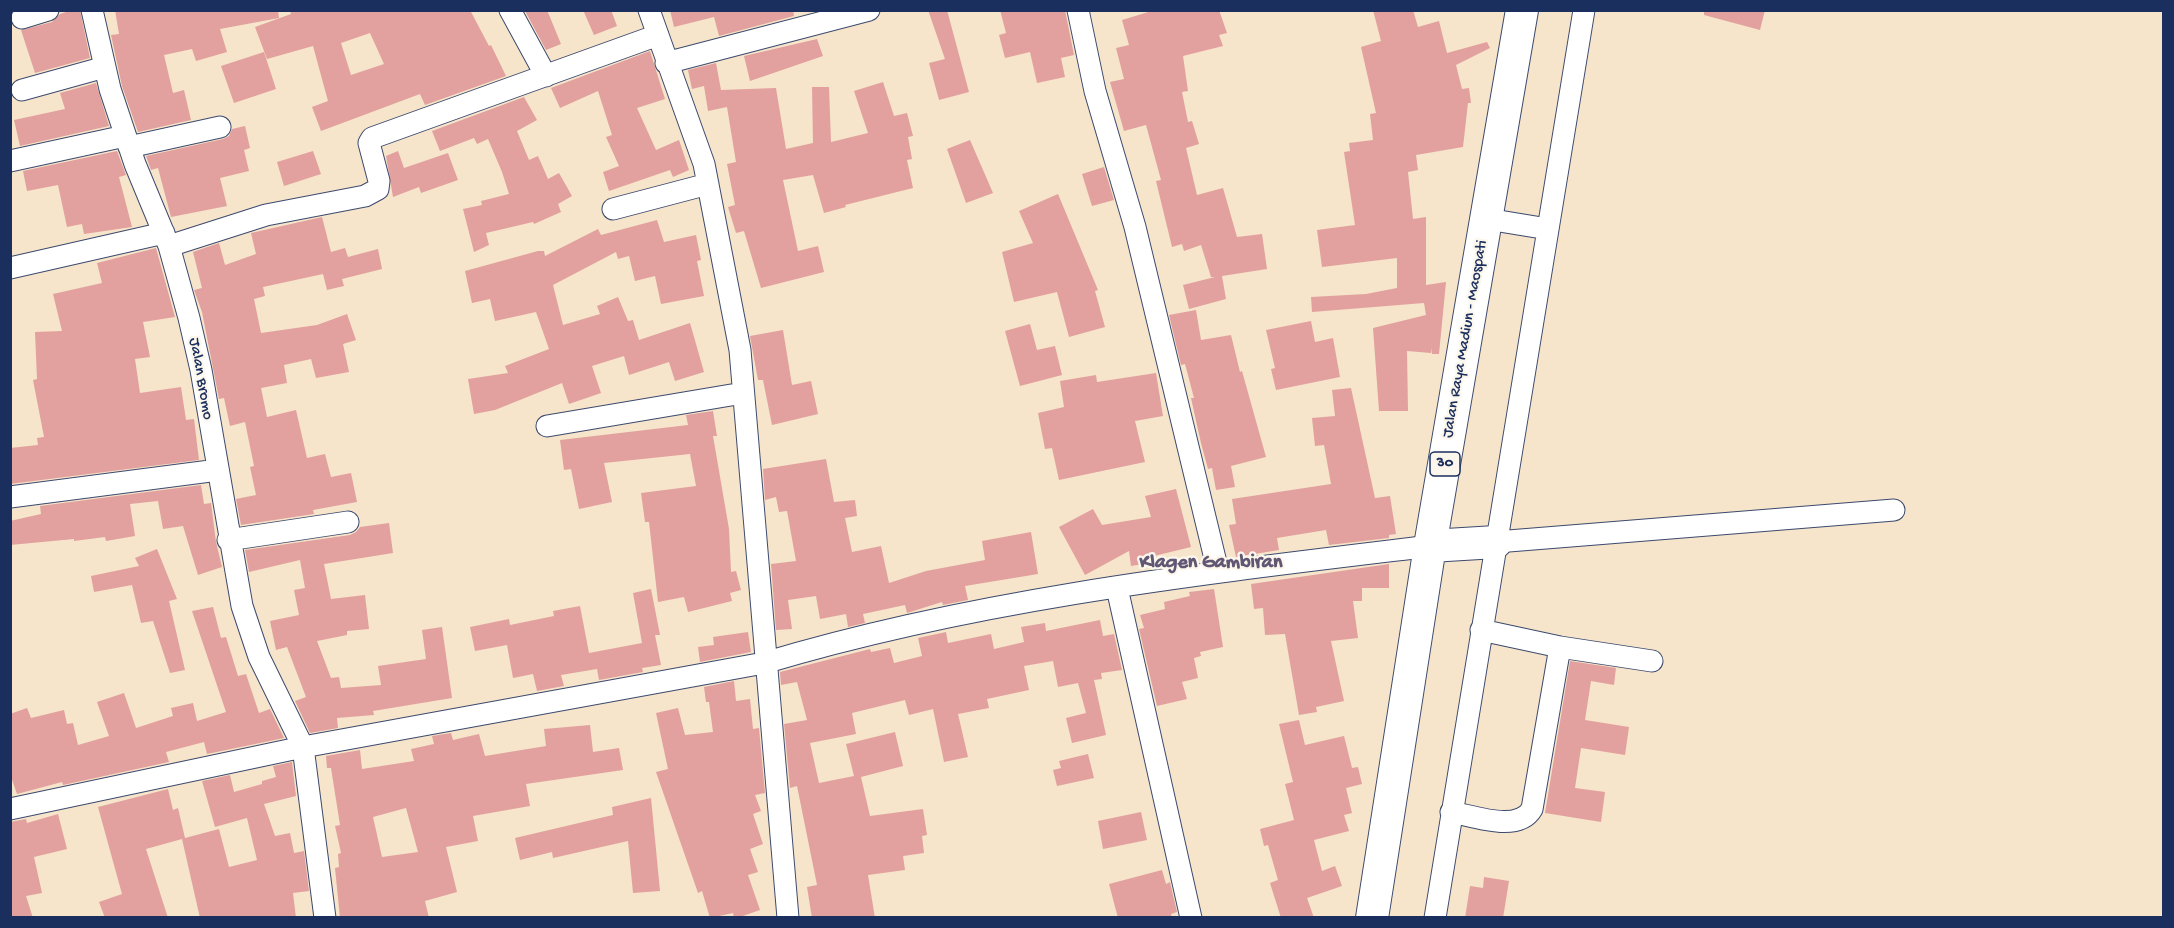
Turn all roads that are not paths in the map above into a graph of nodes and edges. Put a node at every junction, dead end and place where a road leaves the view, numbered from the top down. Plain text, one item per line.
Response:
1 (48, 10) edge
2 (92, 10) edge
3 (510, 10) edge
4 (650, 10) edge
5 (869, 10) edge
6 (1078, 10) edge
7 (1522, 10) edge
8 (1584, 10) edge
9 (22, 18) dead end
10 (658, 35) junction
11 (666, 63) junction
12 (105, 67) junction
13 (546, 76) junction
14 (22, 90) dead end
15 (220, 127) dead end
16 (127, 141) junction
17 (10, 161) edge
18 (708, 184) junction
19 (613, 209) dead end
20 (1487, 219) junction
21 (1548, 230) junction
22 (166, 240) junction
23 (10, 268) edge
24 (743, 393) junction
25 (547, 426) dead end
26 (218, 470) junction
27 (10, 497) edge
28 (1894, 510) dead end
29 (348, 522) dead end
30 (228, 540) junction
31 (1496, 542) junction
32 (1430, 546) junction
33 (1218, 571) junction
34 (1117, 588) junction
35 (1481, 630) junction
36 (1560, 647) junction
37 (1652, 661) dead end
38 (764, 663) junction
39 (303, 747) junction
40 (10, 809) edge
41 (1451, 812) junction
42 (326, 918) edge
43 (788, 918) edge
44 (1191, 918) edge
45 (1372, 918) edge
46 (1435, 918) edge

1 - 9 street
2 - 12 street, Jalan Bromo
3 - 13 street
4 - 10 street
5 - 11 street
6 - 33 street
7 - 20 highway, Jalan Raya Madiun - Maospati / 30
8 - 21 street
10 - 11 street
10 - 13 street
11 - 18 street
12 - 14 street
12 - 16 street, Jalan Bromo
13 - 22 street
15 - 16 street
16 - 17 street
16 - 22 street, Jalan Bromo
18 - 19 street
18 - 24 street
20 - 21 street
20 - 32 highway, Jalan Raya Madiun - Maospati / 30
21 - 31 street
22 - 23 street
22 - 26 street, Jalan Bromo
24 - 25 street
24 - 38 street
26 - 27 street
26 - 30 street, Jalan Bromo
28 - 31 street
29 - 30 street
30 - 39 street, Jalan Bromo
31 - 32 highway
31 - 35 street
32 - 33 street
32 - 45 highway, Jalan Raya Madiun - Maospati / 30
33 - 34 street
34 - 38 street
34 - 44 street
35 - 36 street
35 - 41 street
36 - 37 street
36 - 41 street
38 - 39 street
38 - 43 street
39 - 40 street
39 - 42 street, Jalan Bromo
41 - 46 street

